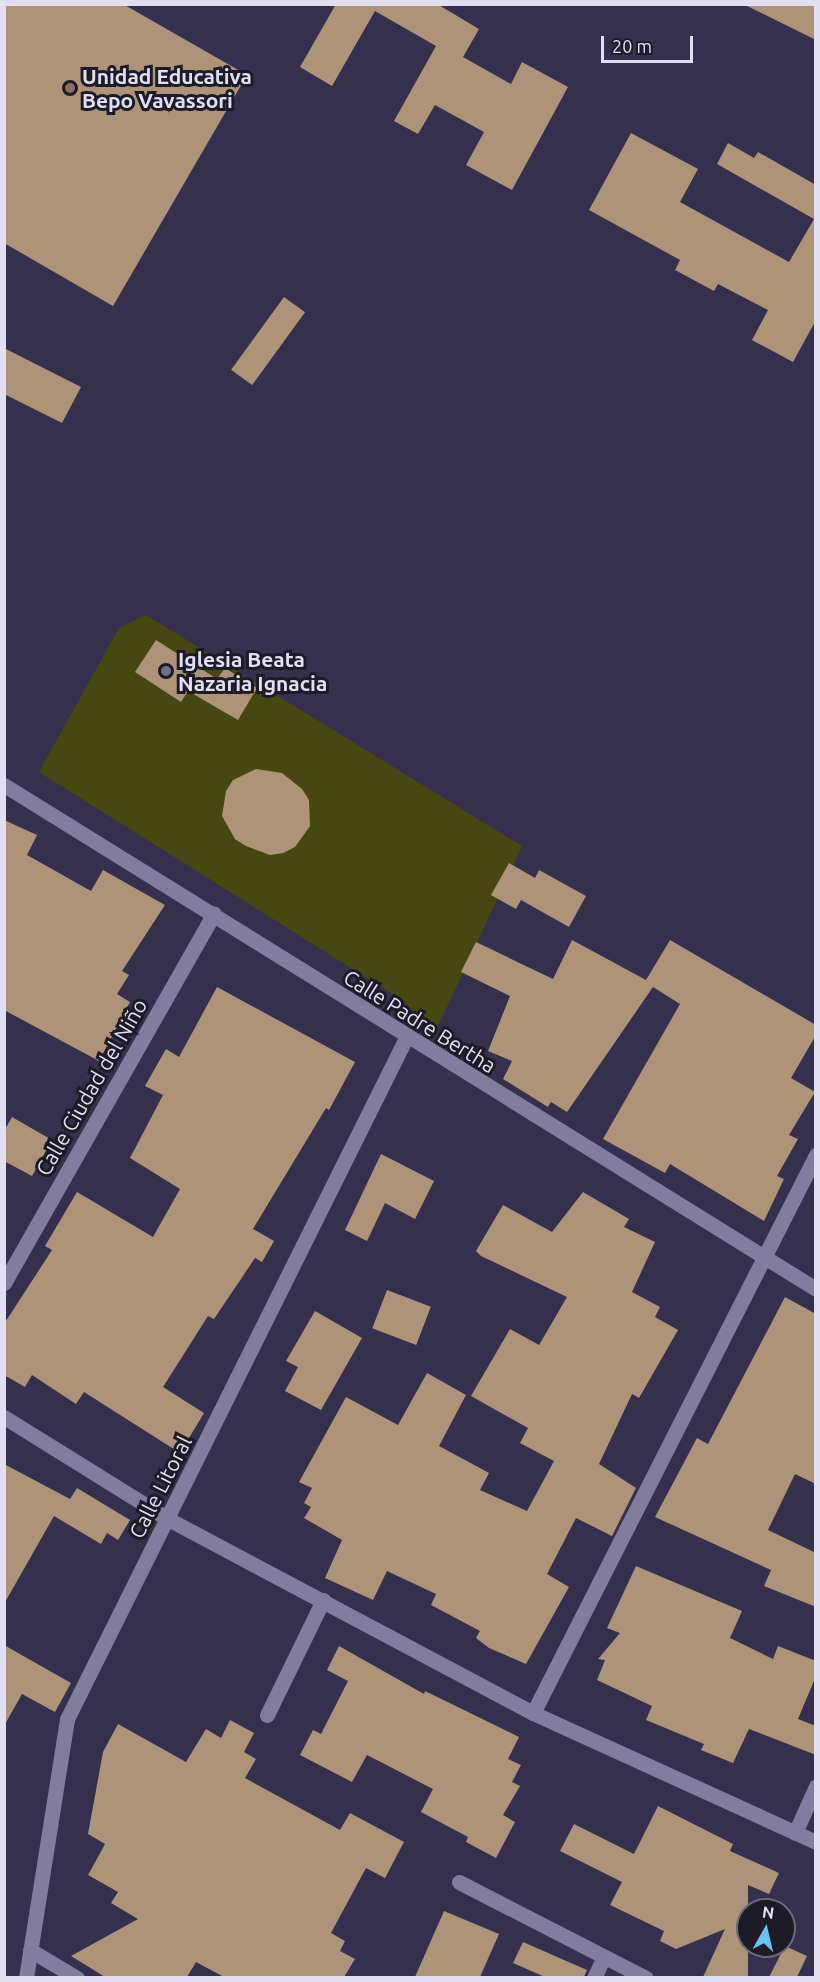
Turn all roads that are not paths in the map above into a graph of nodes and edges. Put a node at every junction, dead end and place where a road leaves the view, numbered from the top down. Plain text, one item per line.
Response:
1 (4, 785) edge
2 (214, 913) junction
3 (406, 1038) junction
4 (816, 1155) edge
5 (764, 1258) junction
6 (4, 1282) edge
7 (816, 1289) edge
8 (4, 1417) edge
9 (168, 1519) junction
10 (323, 1600) junction
11 (533, 1713) junction
12 (267, 1715) dead end
13 (816, 1786) edge
14 (795, 1833) junction
15 (816, 1842) edge
16 (459, 1882) dead end
17 (30, 1950) junction
18 (604, 1957) junction
19 (26, 1977) edge
20 (77, 1977) edge
21 (594, 1977) edge
22 (646, 1977) edge

1 - 2 street, Calle Padre Bertha
2 - 3 street, Calle Padre Bertha
2 - 6 street, Calle Ciudad del Niño
3 - 5 street, Calle Padre Bertha
3 - 9 street, Calle Litoral
4 - 5 street
5 - 7 street, Calle Padre Bertha
5 - 11 street
8 - 9 street
9 - 10 street
9 - 17 street, Calle Litoral
10 - 11 street
10 - 12 street
11 - 14 street
13 - 14 street
14 - 15 street
16 - 18 street
17 - 19 street, Calle Litoral
17 - 20 street
18 - 21 street
18 - 22 street

